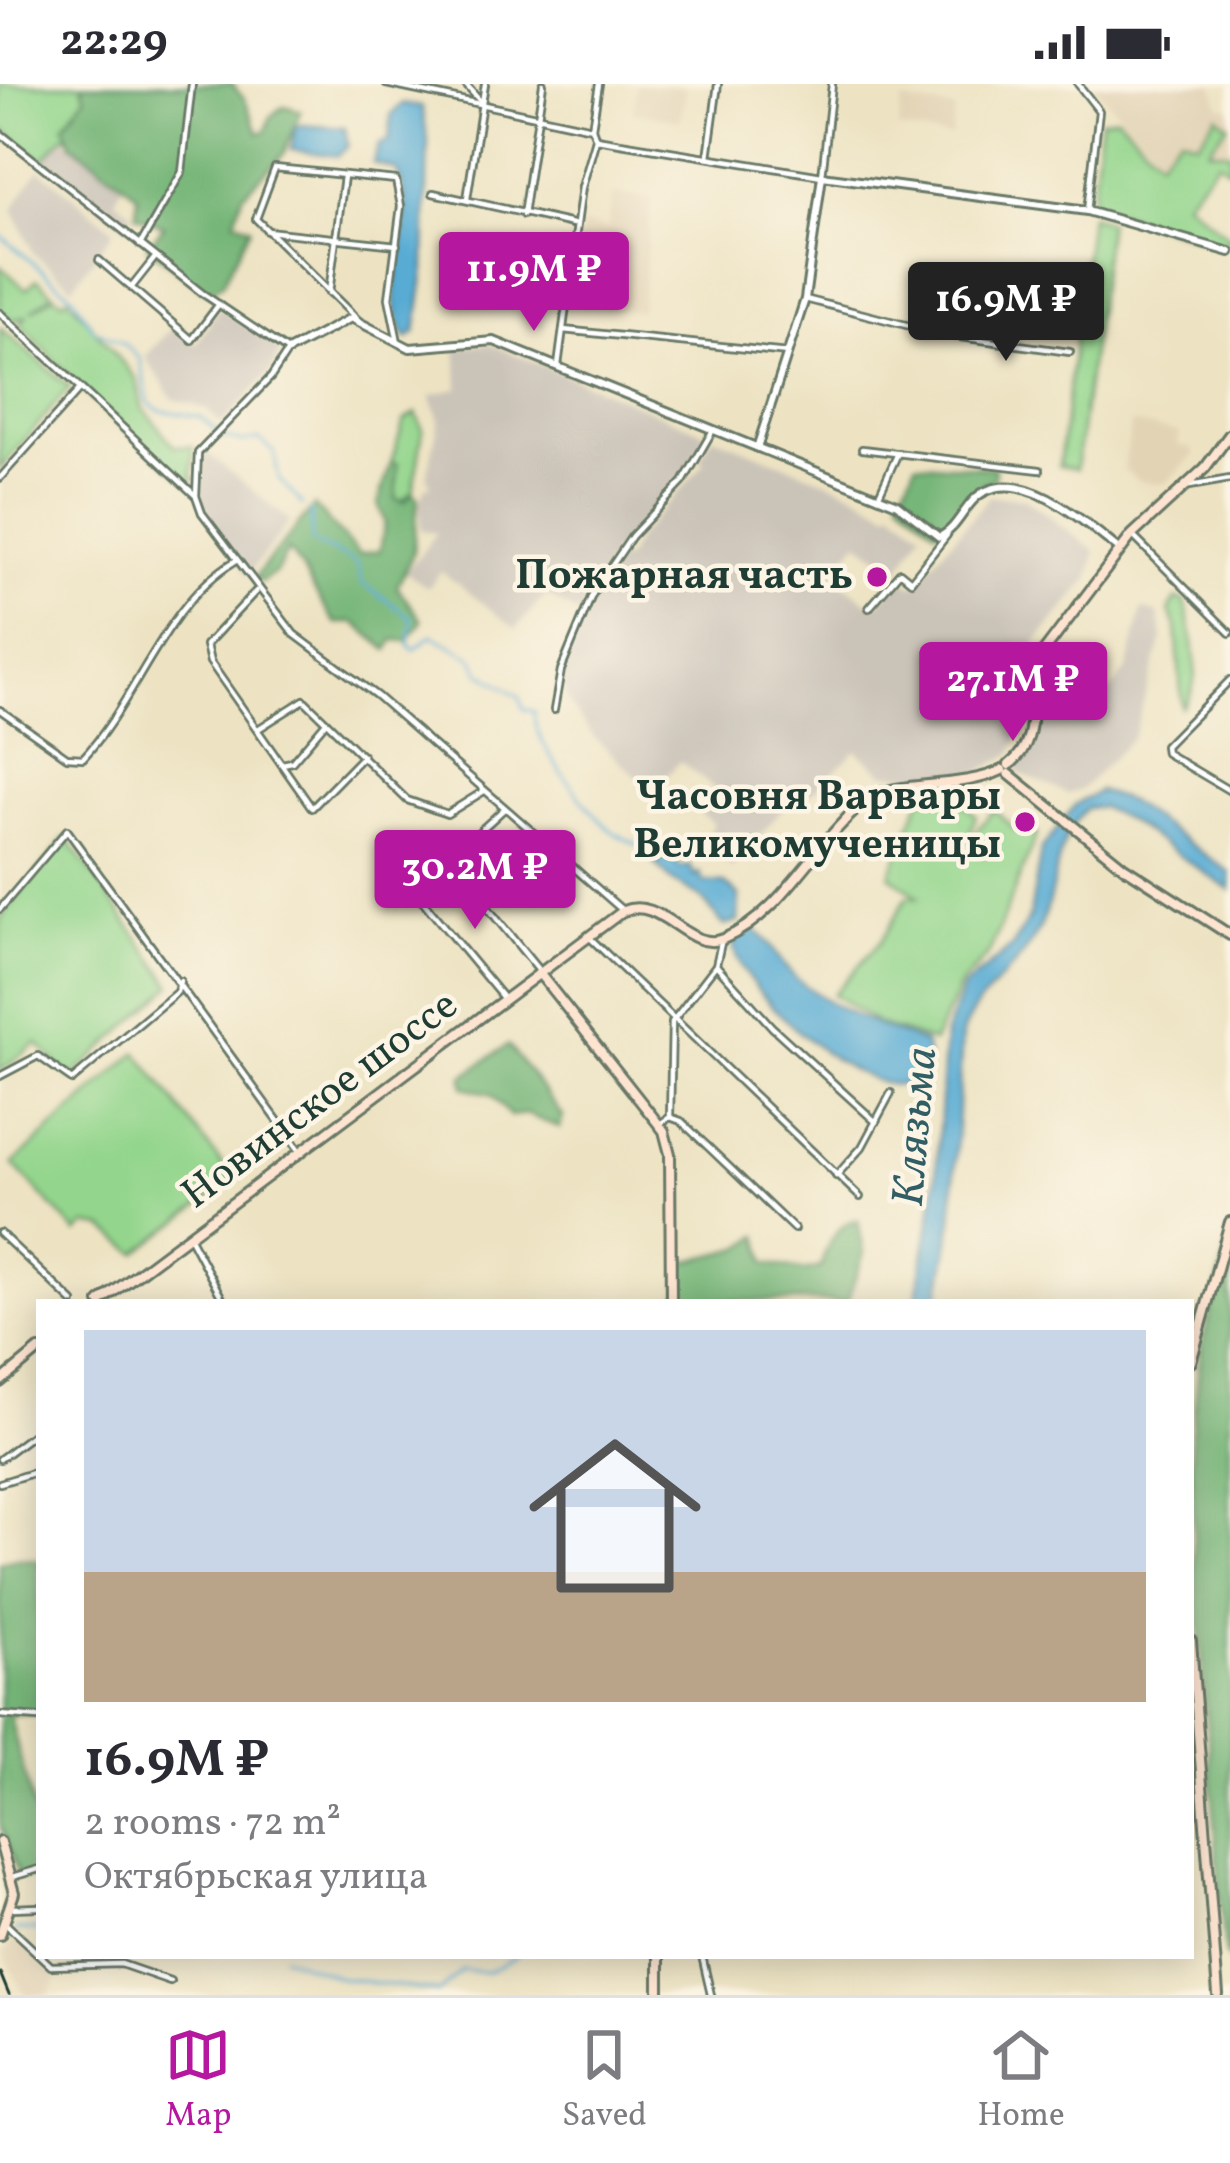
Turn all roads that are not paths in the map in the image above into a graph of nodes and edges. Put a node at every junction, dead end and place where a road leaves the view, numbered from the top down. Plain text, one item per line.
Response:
1 (192, 84) edge
2 (386, 84) edge
3 (465, 84) edge
4 (485, 84) edge
5 (543, 84) edge
6 (598, 84) edge
7 (718, 84) edge
8 (832, 84) edge
9 (1078, 84) edge
10 (480, 105) junction
11 (537, 118) junction
12 (592, 128) junction
13 (0, 133) edge
14 (596, 139) junction
15 (708, 158) junction
16 (344, 176) junction
17 (822, 176) junction
18 (433, 193) dead end
19 (467, 199) junction
20 (1088, 211) junction
21 (523, 215) junction
22 (576, 225) junction
23 (267, 231) junction
24 (336, 239) junction
25 (140, 245) junction
26 (397, 245) junction
27 (1230, 252) edge
28 (155, 257) junction
29 (99, 260) dead end
30 (131, 288) junction
31 (329, 293) junction
32 (805, 298) junction
33 (219, 304) junction
34 (0, 314) edge
35 (358, 320) junction
36 (563, 330) junction
37 (399, 345) junction
38 (288, 351) junction
39 (1070, 352) dead end
40 (788, 353) junction
41 (558, 366) junction
42 (80, 389) junction
43 (713, 430) junction
44 (1230, 434) edge
45 (757, 448) junction
46 (862, 449) dead end
47 (898, 453) junction
48 (1040, 470) dead end
49 (0, 478) edge
50 (1230, 479) edge
51 (1184, 487) junction
52 (196, 496) junction
53 (878, 497) junction
54 (947, 534) junction
55 (1132, 535) junction
56 (1120, 550) junction
57 (236, 562) junction
58 (256, 591) junction
59 (868, 608) dead end
60 (1230, 633) edge
61 (1230, 680) edge
62 (0, 710) edge
63 (554, 710) dead end
64 (326, 722) junction
65 (258, 729) junction
66 (363, 756) junction
67 (282, 764) junction
68 (1006, 768) junction
69 (475, 783) junction
70 (1230, 790) edge
71 (484, 791) junction
72 (474, 793) junction
73 (504, 809) junction
74 (449, 860) junction
75 (384, 868) dead end
76 (414, 891) junction
77 (0, 910) edge
78 (623, 911) junction
79 (1230, 935) edge
80 (588, 936) junction
81 (727, 937) junction
82 (716, 965) junction
83 (539, 972) junction
84 (180, 981) junction
85 (172, 997) junction
86 (192, 999) junction
87 (504, 999) junction
88 (673, 1022) junction
89 (0, 1076) edge
90 (891, 1093) dead end
91 (670, 1117) junction
92 (876, 1122) junction
93 (661, 1123) junction
94 (302, 1154) junction
95 (836, 1176) junction
96 (860, 1197) dead end
97 (1230, 1222) edge
98 (794, 1229) dead end
99 (2, 1238) edge
100 (190, 1238) junction
101 (70, 1299) edge
102 (104, 1299) edge
103 (222, 1299) edge
104 (671, 1299) edge
105 (1194, 1351) edge
106 (36, 1352) edge
107 (0, 1382) edge
108 (36, 1432) edge
109 (0, 1459) edge
110 (36, 1472) edge
111 (1, 1480) edge
112 (1194, 1680) edge
113 (0, 1715) edge
114 (36, 1718) edge
115 (0, 1842) edge
116 (36, 1870) edge
117 (12, 1877) junction
118 (36, 1906) edge
119 (12, 1908) junction
120 (6, 1924) junction
121 (0, 1935) edge
122 (36, 1952) edge
123 (44, 1959) edge
124 (659, 1959) edge
125 (703, 1959) edge
126 (170, 1981) dead end
127 (659, 1995) edge
128 (710, 1995) edge
129 (1218, 1995) edge

1 - 25 street
2 - 10 street
3 - 10 street
4 - 10 street
5 - 11 street
6 - 12 street
7 - 15 street
8 - 17 street
9 - 20 street
10 - 11 street
10 - 19 street
11 - 12 street
11 - 21 street
12 - 14 street
13 - 25 street
14 - 15 street
14 - 22 street
15 - 17 street
16 - 23 street
16 - 24 street
16 - 26 street
17 - 20 street
17 - 32 street
18 - 19 street
19 - 21 street
20 - 27 street
21 - 22 street
22 - 36 street
23 - 24 street
23 - 31 street
24 - 26 street
24 - 31 street
25 - 28 street
26 - 37 street
28 - 30 street
28 - 33 street
29 - 30 street
30 - 33 street
31 - 35 street
32 - 39 street
32 - 40 street
33 - 38 street
34 - 42 street
35 - 37 street
35 - 38 street
36 - 40 street
36 - 41 street
37 - 41 street
38 - 52 street
40 - 45 street
41 - 43 street
42 - 49 street
42 - 52 street
43 - 45 street
43 - 63 street
44 - 51 main road
45 - 53 street
46 - 47 street
47 - 48 street
47 - 53 street
50 - 51 street
51 - 55 main road
52 - 57 street
53 - 54 street
54 - 56 street
54 - 59 street
55 - 56 main road
55 - 60 street
56 - 68 main road
57 - 58 street
57 - 62 street
58 - 65 street
58 - 69 street
61 - 70 street
64 - 65 street
64 - 66 street
64 - 67 street
65 - 67 street
66 - 67 street
66 - 72 street
68 - 79 main road
68 - 81 main road
69 - 71 street
69 - 72 street
71 - 72 street
71 - 73 street
73 - 74 street
73 - 78 street
74 - 76 street
74 - 83 street
75 - 76 street
76 - 87 street
77 - 84 street
78 - 80 main road, Новинское шоссе
78 - 81 main road, Новинское шоссе
80 - 83 main road, Новинское шоссе
80 - 88 street
81 - 82 street
82 - 88 street
82 - 92 street
83 - 87 main road, Новинское шоссе
83 - 93 main road
84 - 85 street
84 - 86 street
85 - 86 street
85 - 89 street
86 - 94 street
87 - 94 main road, Новинское шоссе
88 - 91 street
88 - 95 street
90 - 92 street
91 - 93 street
91 - 98 street
92 - 95 street
93 - 104 main road
94 - 100 main road, Новинское шоссе
95 - 96 street
97 - 105 main road
99 - 101 street
100 - 102 main road, Новинское шоссе
100 - 103 street
106 - 107 main road
108 - 109 street
110 - 111 street
112 - 129 main road
113 - 114 street
115 - 117 main road
116 - 117 street
117 - 119 main road
118 - 119 street
119 - 120 main road
120 - 121 main road
120 - 122 street
123 - 126 street
124 - 127 main road
125 - 128 street

